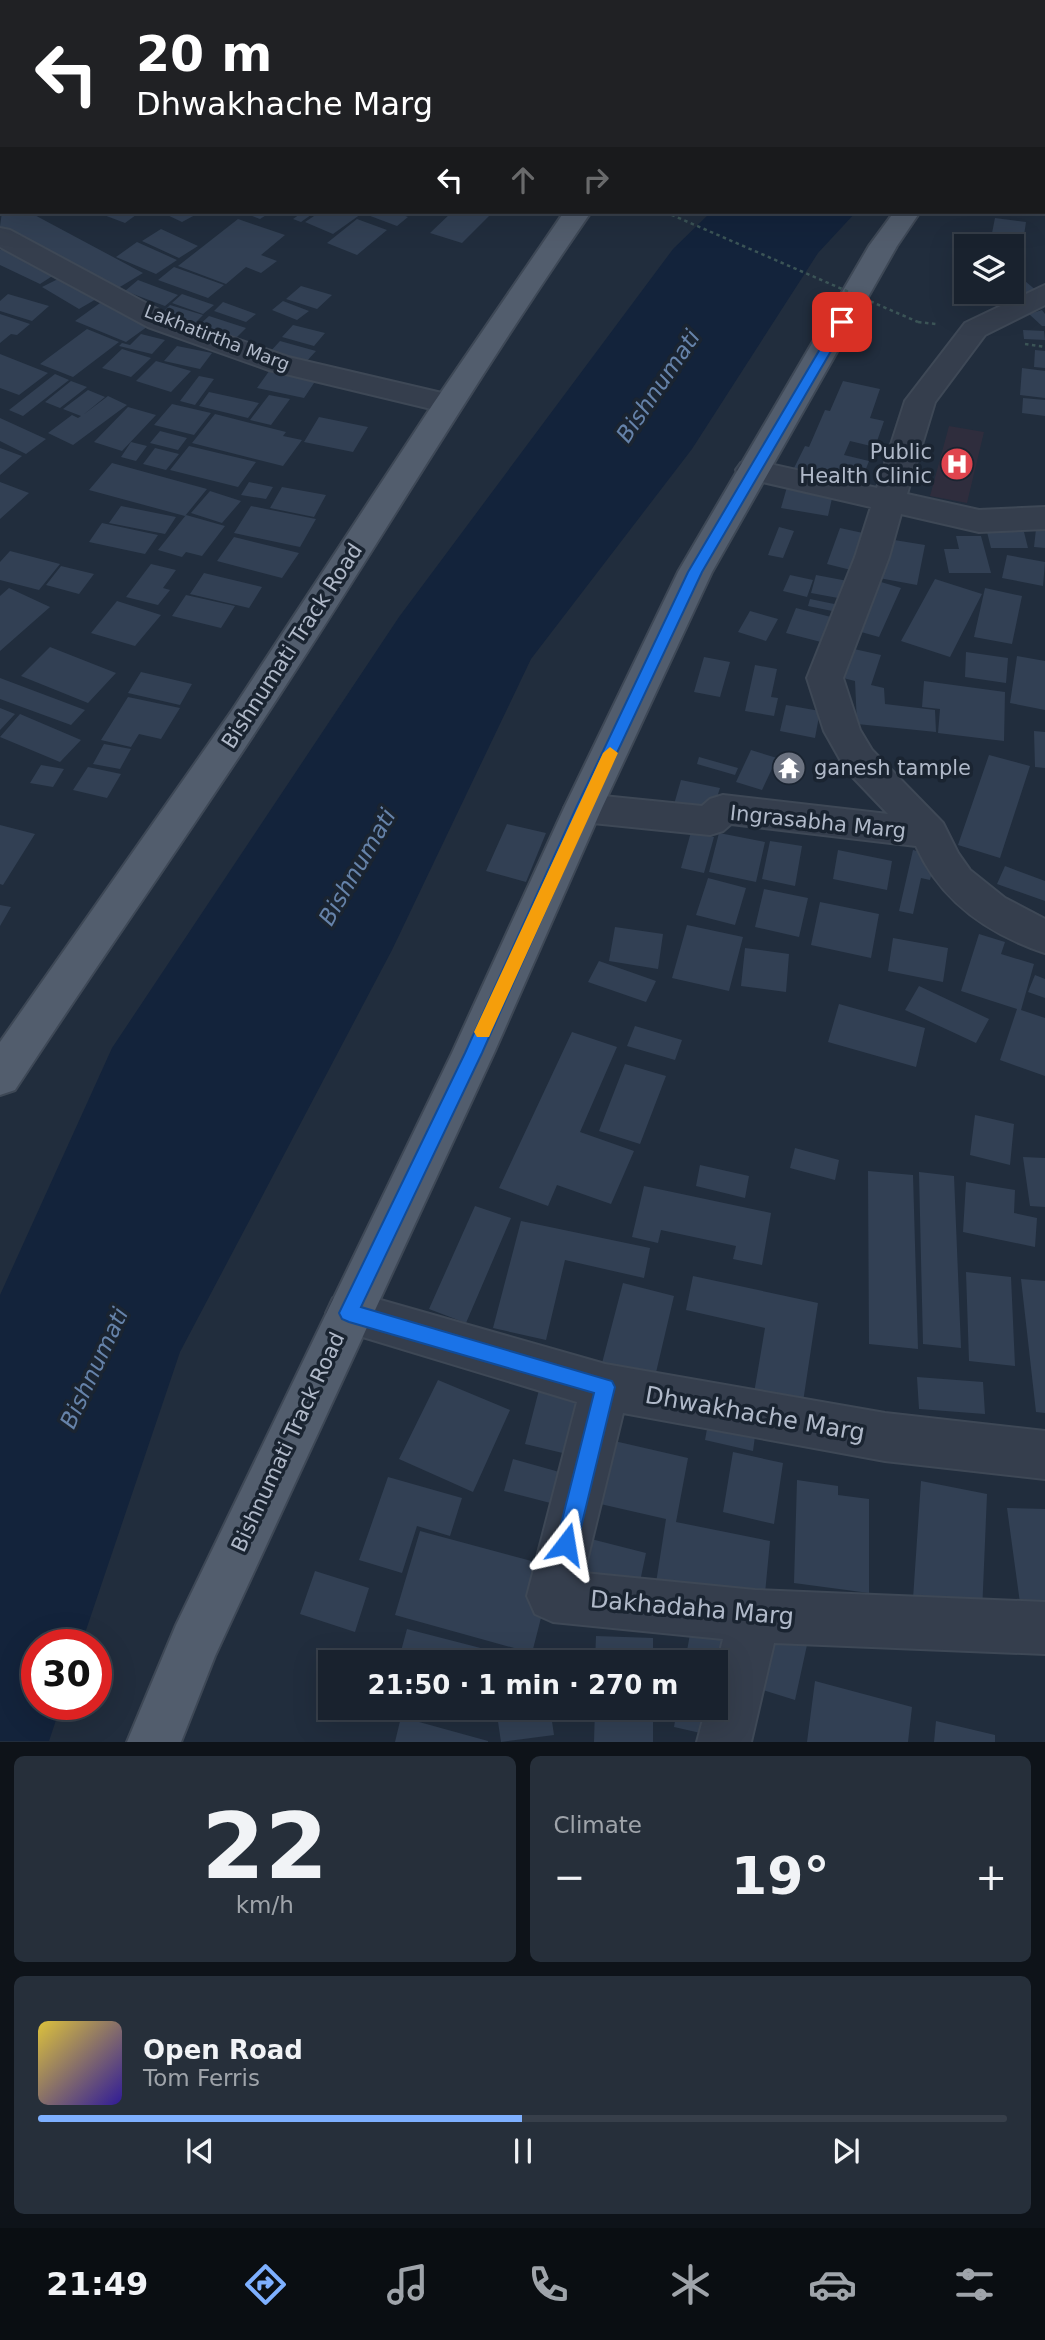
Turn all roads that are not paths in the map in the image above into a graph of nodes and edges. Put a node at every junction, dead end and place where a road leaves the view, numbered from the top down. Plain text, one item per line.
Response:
1 (577, 214) edge
2 (906, 214) edge
3 (0, 236) edge
4 (1045, 294) edge
5 (448, 404) junction
6 (752, 470) junction
7 (887, 500) junction
8 (1045, 518) edge
9 (583, 808) junction
10 (930, 833) junction
11 (1045, 937) edge
12 (0, 1077) edge
13 (349, 1313) junction
14 (605, 1387) junction
15 (1045, 1455) edge
16 (755, 1616) junction
17 (1045, 1628) edge
18 (154, 1741) edge
19 (724, 1741) edge

1 - 5 main road, Bishnumati Track Road
2 - 6 main road, Bishnumati Track Road
3 - 5 street, Lakhatirtha Marg
4 - 7 street, Ingrasabha Marg
5 - 12 main road, Bishnumati Track Road
6 - 7 street
6 - 9 main road, Bishnumati Track Road
7 - 8 street
7 - 10 street, Ingrasabha Marg
9 - 10 street, Ingrasabha Marg
9 - 13 main road, Bishnumati Track Road
10 - 11 street, Ingrasabha Marg
13 - 14 street, Dhwakhache Marg
13 - 18 main road, Bishnumati Track Road
14 - 15 street, Dhwakhache Marg
14 - 16 street, Dakhadaha Marg
16 - 17 street, Dakhadaha Marg
16 - 19 street

